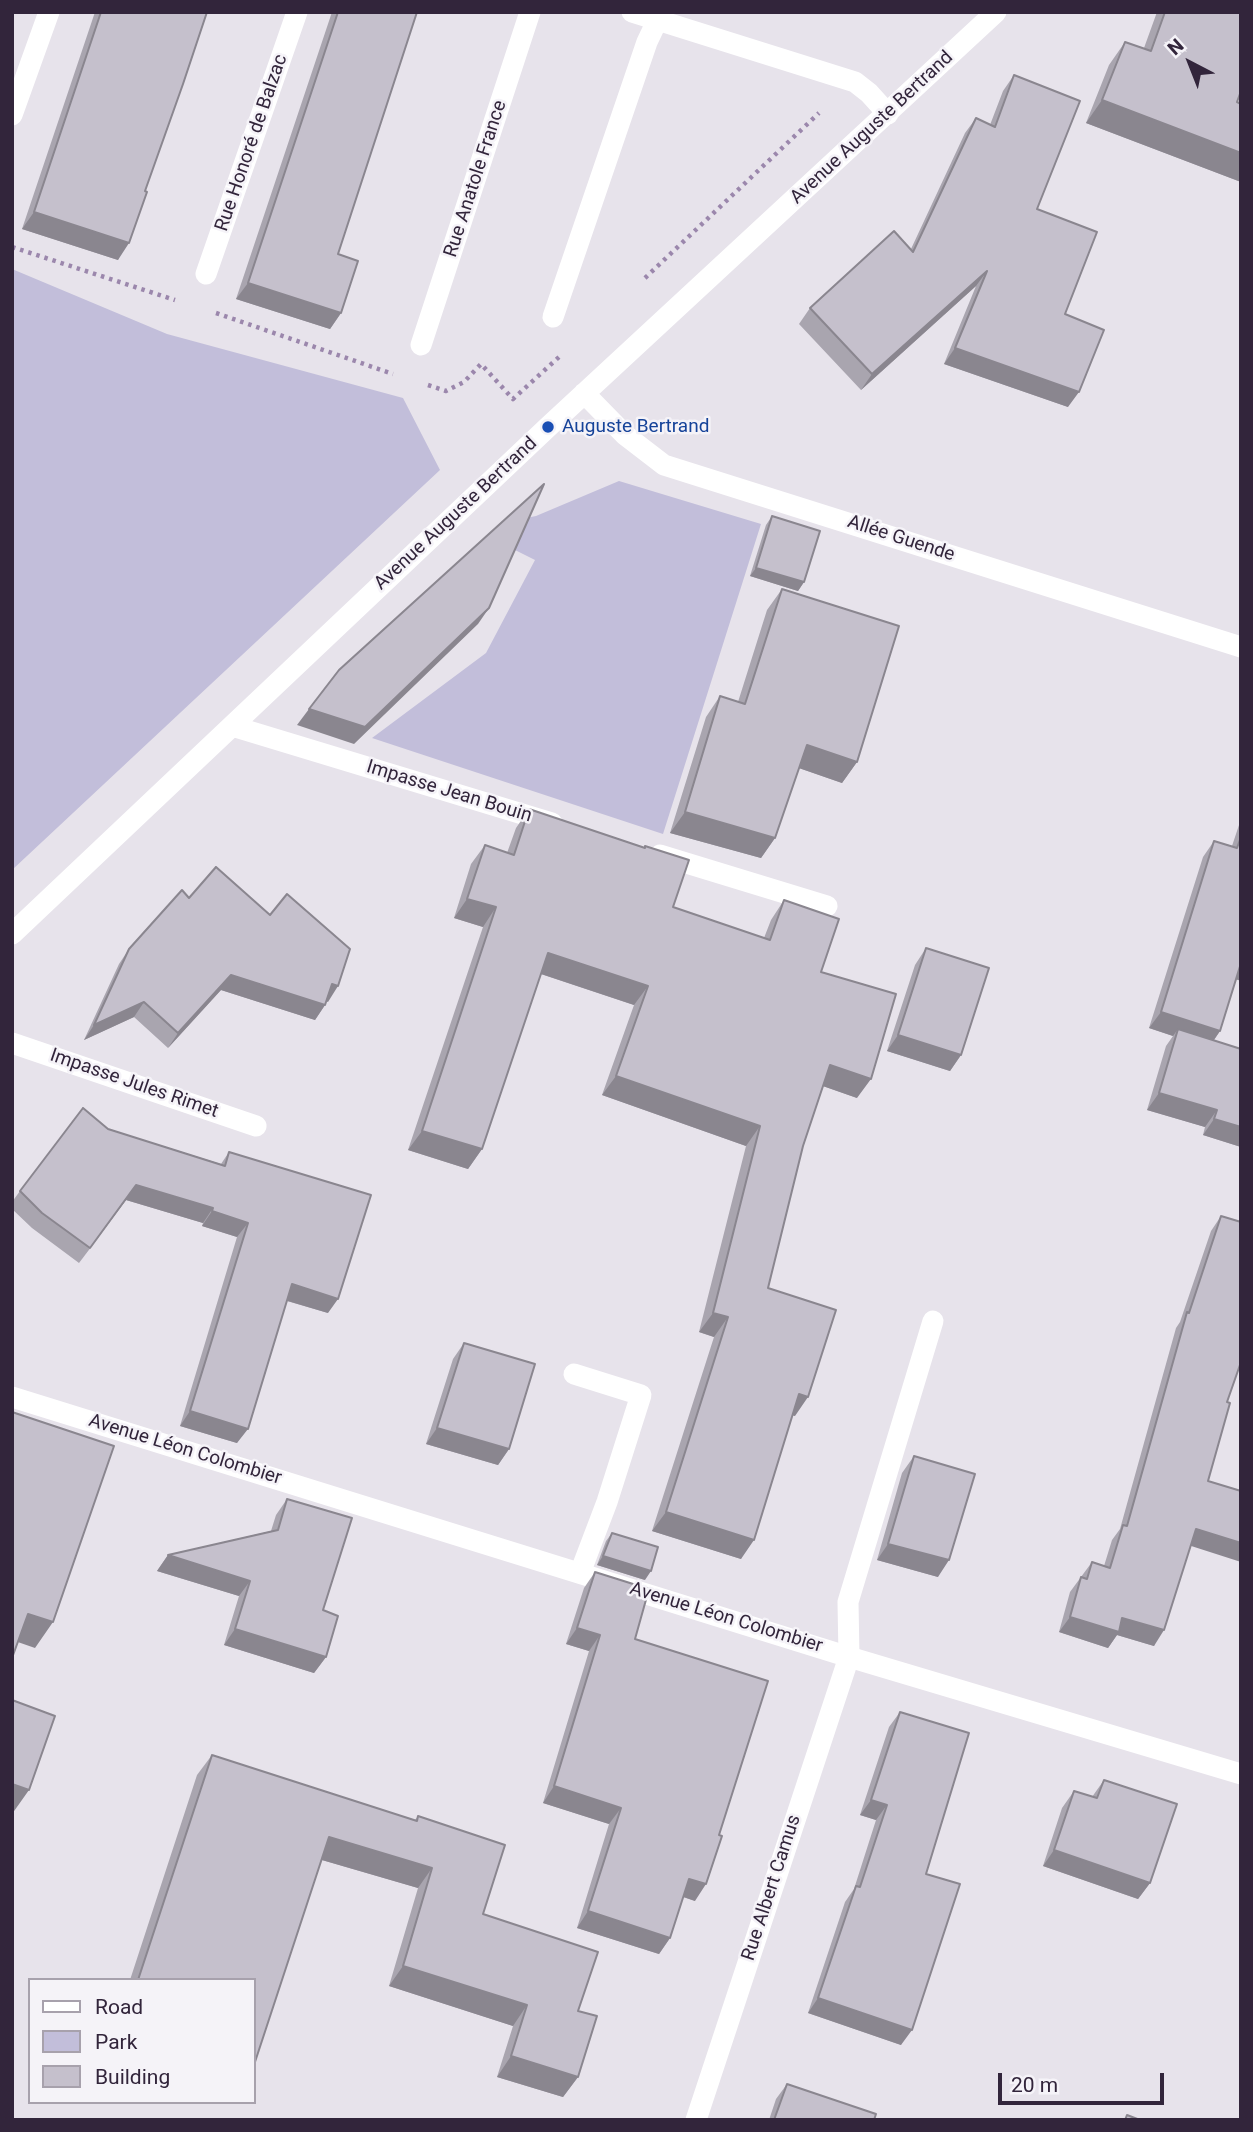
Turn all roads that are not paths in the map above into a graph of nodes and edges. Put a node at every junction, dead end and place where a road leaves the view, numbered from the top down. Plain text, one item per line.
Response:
1 (49, 12) edge
2 (297, 12) edge
3 (530, 12) edge
4 (632, 12) edge
5 (996, 12) edge
6 (657, 21) junction
7 (888, 114) junction
8 (12, 115) edge
9 (206, 274) dead end
10 (553, 317) dead end
11 (421, 345) dead end
12 (584, 393) junction
13 (1241, 647) edge
14 (232, 726) junction
15 (576, 830) edge
16 (642, 850) edge
17 (827, 906) dead end
18 (12, 934) edge
19 (12, 1043) edge
20 (257, 1126) dead end
21 (933, 1321) dead end
22 (573, 1374) dead end
23 (12, 1397) edge
24 (580, 1573) junction
25 (849, 1657) junction
26 (1241, 1774) edge
27 (696, 2120) edge

1 - 8 street
2 - 9 street, Rue Honoré de Balzac
3 - 11 street, Rue Anatole France
4 - 6 street
5 - 7 street, Avenue Auguste Bertrand
6 - 7 street
6 - 10 street
7 - 12 street, Avenue Auguste Bertrand
12 - 13 street, Allée Guende
12 - 14 street, Avenue Auguste Bertrand
14 - 15 street, Impasse Jean Bouin
14 - 18 street, Avenue Auguste Bertrand
16 - 17 street
19 - 20 street, Impasse Jules Rimet
21 - 25 street, Rue Albert Camus
22 - 24 street
23 - 24 street, Avenue Léon Colombier
24 - 25 street, Avenue Léon Colombier
25 - 26 street, Avenue Léon Colombier
25 - 27 street, Rue Albert Camus

